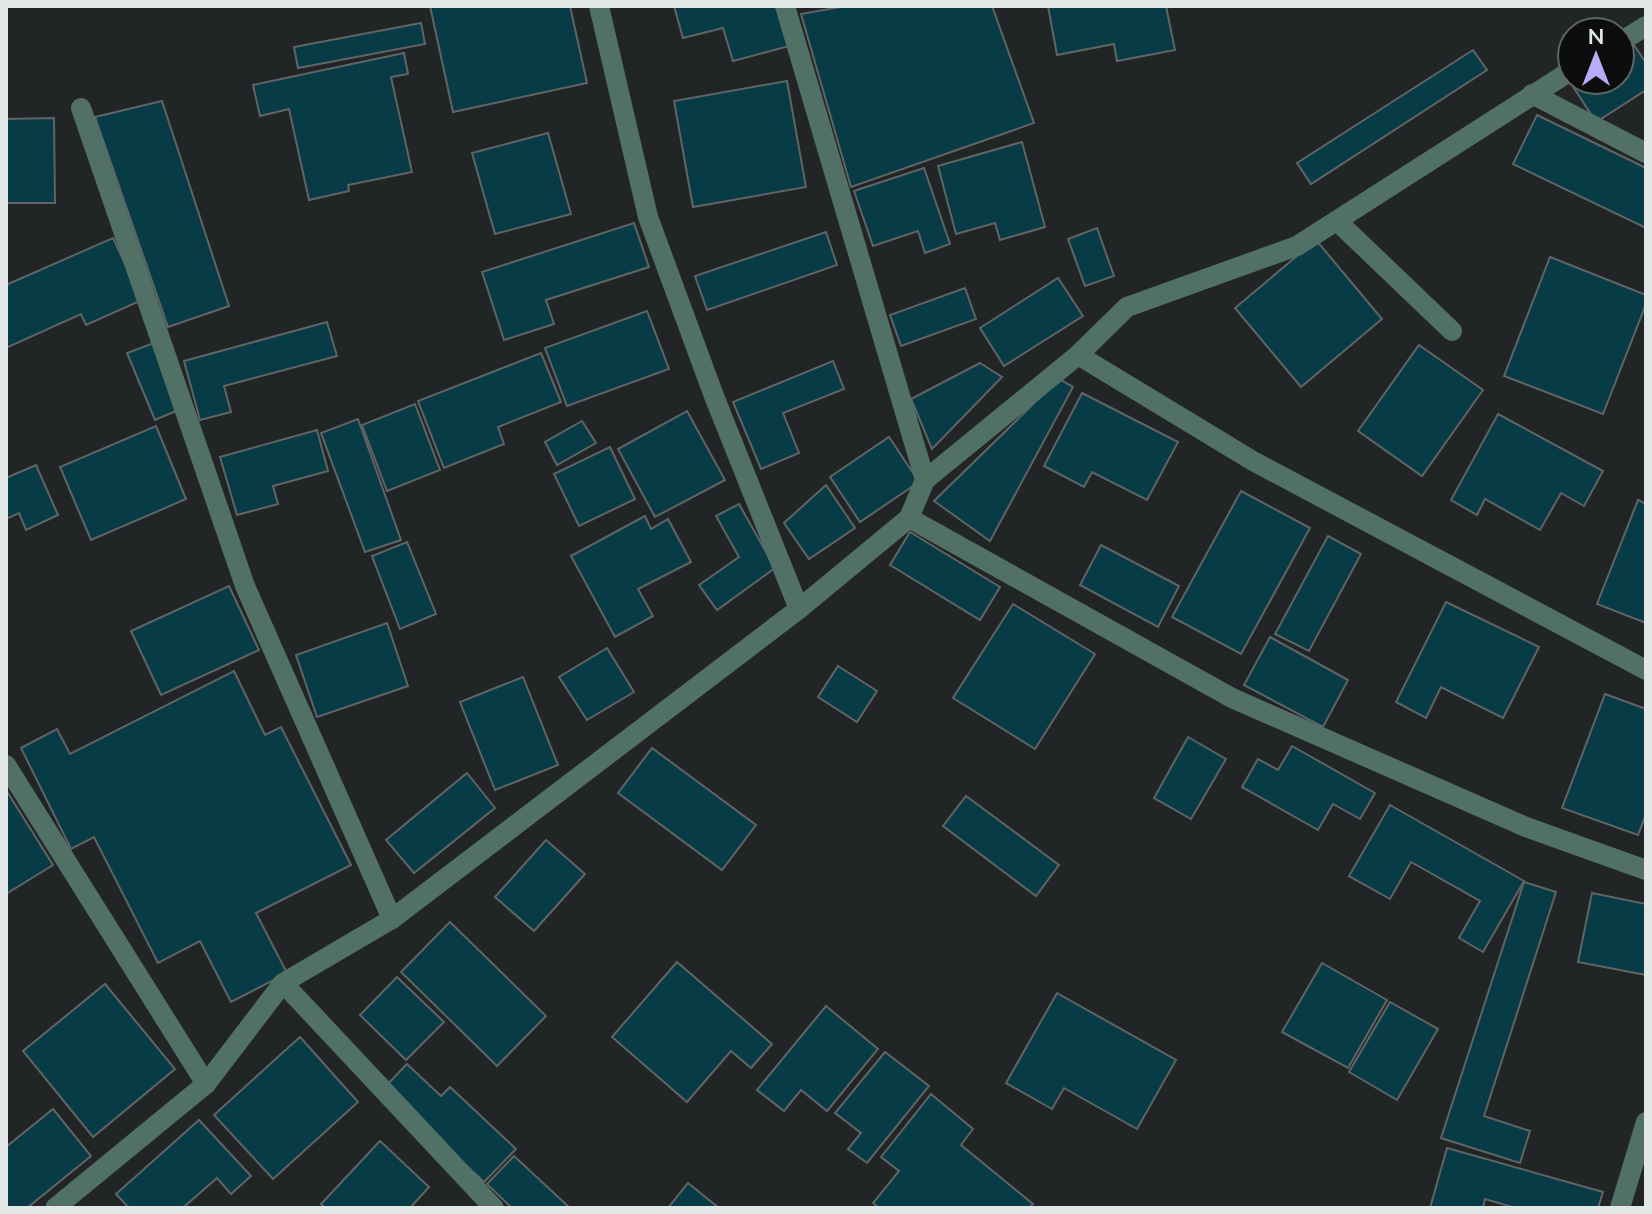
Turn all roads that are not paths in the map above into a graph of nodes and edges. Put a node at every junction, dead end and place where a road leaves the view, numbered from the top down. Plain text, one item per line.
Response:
1 (599, 6) edge
2 (785, 6) edge
3 (1556, 80) edge
4 (1532, 94) junction
5 (81, 108) dead end
6 (1646, 153) edge
7 (1337, 221) junction
8 (1452, 331) dead end
9 (1078, 355) junction
10 (925, 480) junction
11 (909, 518) junction
12 (799, 609) junction
13 (1646, 670) edge
14 (6, 765) edge
15 (1646, 870) edge
16 (392, 919) junction
17 (283, 983) junction
18 (206, 1084) junction
19 (1646, 1122) edge
20 (55, 1208) edge
21 (494, 1208) edge
22 (1620, 1208) edge

1 - 12 street
2 - 10 street
3 - 4 street
4 - 6 street
4 - 7 street
5 - 16 street
7 - 8 street
7 - 9 street
9 - 10 street
9 - 13 street
10 - 11 street
11 - 12 street
11 - 15 street
12 - 16 street
14 - 18 street
16 - 17 street
17 - 18 street
17 - 21 street
18 - 20 street
19 - 22 street

